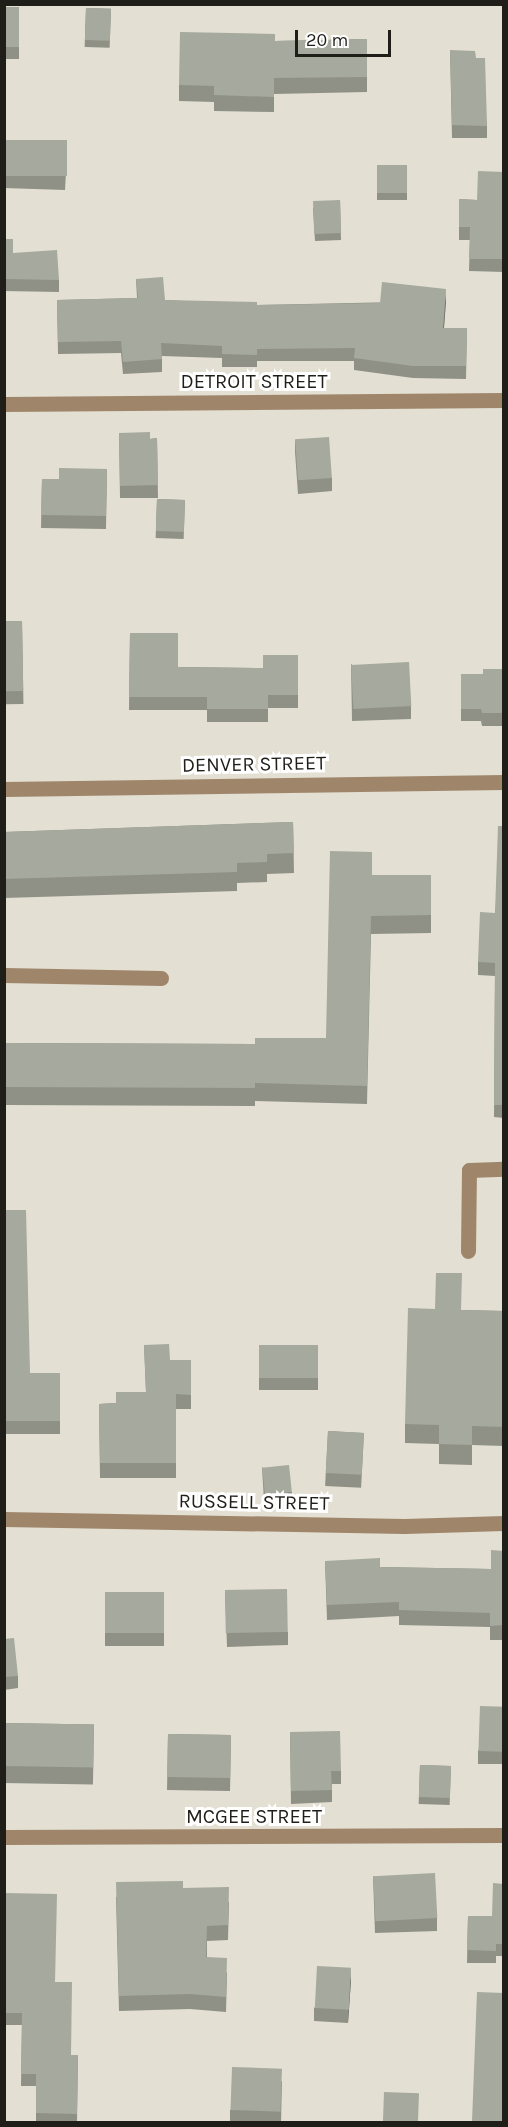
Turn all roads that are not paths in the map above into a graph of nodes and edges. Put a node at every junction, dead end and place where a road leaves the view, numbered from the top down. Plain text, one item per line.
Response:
1 (504, 400) edge
2 (4, 404) edge
3 (504, 782) edge
4 (4, 789) edge
5 (4, 975) edge
6 (161, 978) dead end
7 (504, 1169) edge
8 (468, 1251) dead end
9 (4, 1519) edge
10 (504, 1523) edge
11 (504, 1835) edge
12 (4, 1837) edge

1 - 2 street, DETROIT STREET
3 - 4 street, DENVER STREET
5 - 6 street
7 - 8 street
9 - 10 street, RUSSELL STREET
11 - 12 street, MCGEE STREET

